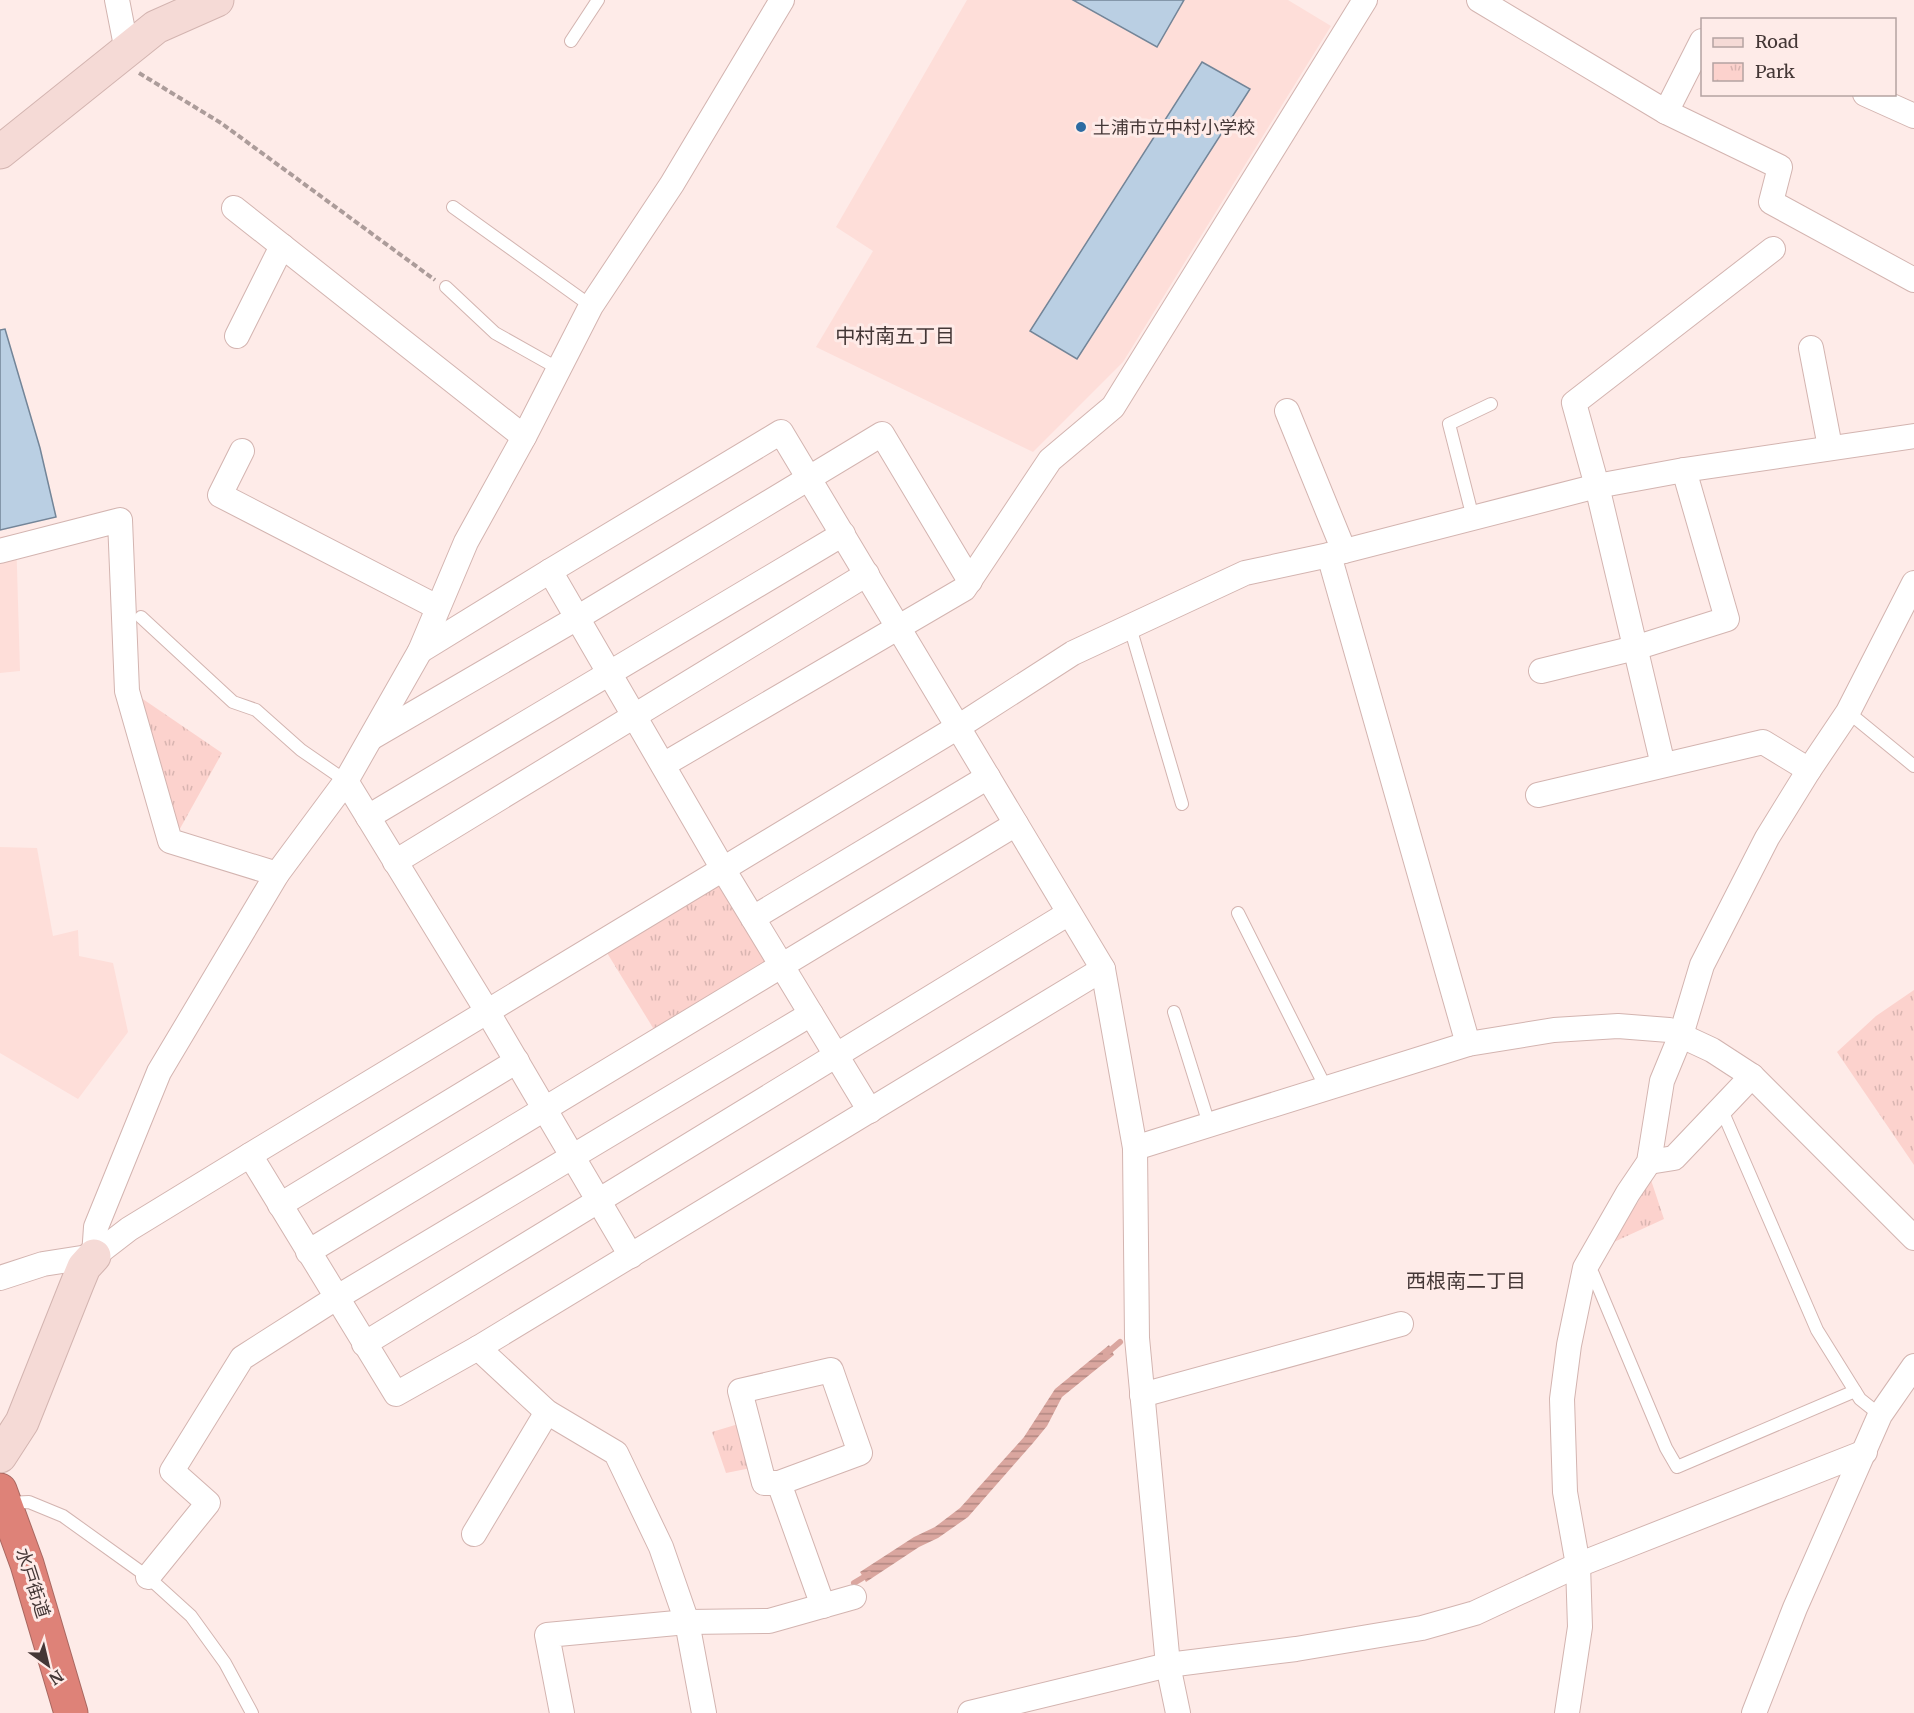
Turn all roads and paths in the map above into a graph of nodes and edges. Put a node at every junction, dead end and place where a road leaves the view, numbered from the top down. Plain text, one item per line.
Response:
1 (117, 0) edge
2 (217, 0) edge
3 (598, 0) edge
4 (782, 0) edge
5 (1365, 0) edge
6 (1479, 0) edge
7 (571, 41) dead end
8 (1701, 42) edge
9 (122, 56) junction
10 (1869, 96) edge
11 (1666, 112) junction
12 (1914, 116) edge
13 (0, 152) edge
14 (453, 207) dead end
15 (234, 208) dead end
16 (282, 246) junction
17 (1773, 249) dead end
18 (1914, 280) edge
19 (446, 287) joint
20 (591, 306) junction
21 (237, 336) dead end
22 (1811, 348) dead end
23 (559, 369) junction
24 (1491, 404) dead end
25 (1287, 411) dead end
26 (1914, 436) edge
27 (524, 437) junction
28 (1830, 447) junction
29 (242, 452) dead end
30 (1684, 470) junction
31 (809, 478) junction
32 (1597, 486) junction
33 (1473, 518) junction
34 (843, 534) junction
35 (0, 551) edge
36 (1336, 553) junction
37 (550, 571) junction
38 (867, 574) junction
39 (970, 581) junction
40 (1914, 583) edge
41 (437, 608) junction
42 (141, 617) dead end
43 (577, 618) junction
44 (898, 626) junction
45 (1130, 627) junction
46 (1635, 648) junction
47 (420, 651) junction
48 (1541, 671) dead end
49 (609, 673) junction
50 (1848, 712) junction
51 (634, 716) junction
52 (958, 727) junction
53 (370, 738) junction
54 (663, 765) junction
55 (1663, 765) junction
56 (1914, 766) edge
57 (1809, 770) junction
58 (988, 777) junction
59 (346, 781) junction
60 (1538, 795) dead end
61 (1182, 804) dead end
62 (368, 817) junction
63 (1016, 824) junction
64 (395, 862) junction
65 (723, 869) junction
66 (277, 874) junction
67 (1069, 913) junction
68 (1238, 913) dead end
69 (753, 918) junction
70 (781, 965) junction
71 (1103, 969) junction
72 (487, 1011) junction
73 (1174, 1012) dead end
74 (811, 1014) junction
75 (1681, 1035) junction
76 (1468, 1044) junction
77 (836, 1056) junction
78 (517, 1061) junction
79 (1752, 1076) junction
80 (1326, 1088) junction
81 (1721, 1108) junction
82 (545, 1109) junction
83 (870, 1111) junction
84 (1209, 1124) junction
85 (1135, 1148) junction
86 (250, 1155) junction
87 (573, 1157) junction
88 (1649, 1162) junction
89 (598, 1201) junction
90 (280, 1205) junction
91 (1914, 1238) edge
92 (308, 1252) junction
93 (94, 1256) junction
94 (631, 1256) junction
95 (1585, 1268) junction
96 (0, 1278) edge
97 (336, 1298) junction
98 (1401, 1324) dead end
99 (364, 1344) junction
100 (478, 1348) junction
101 (1914, 1366) edge
102 (1855, 1391) junction
103 (1142, 1395) junction
104 (547, 1412) junction
105 (1880, 1415) junction
106 (1865, 1452) junction
107 (0, 1456) edge
108 (779, 1483) junction
109 (3, 1496) edge
110 (474, 1534) dead end
111 (1578, 1565) junction
112 (148, 1577) junction
113 (854, 1597) dead end
114 (823, 1606) junction
115 (687, 1622) junction
116 (1168, 1665) junction
117 (1010, 1708) edge
118 (71, 1713) edge
119 (252, 1713) edge
120 (562, 1713) edge
121 (706, 1713) edge
122 (970, 1713) edge
123 (1178, 1713) edge
124 (1567, 1713) edge
125 (1754, 1713) edge

1 - 9 street
2 - 9 street
3 - 7 lane
4 - 20 street
5 - 39 street
6 - 11 street
8 - 11 street
9 - 13 street
9 - 19 path
10 - 12 street
11 - 18 street
14 - 20 lane
15 - 16 street
16 - 21 street
16 - 27 street
17 - 32 street
19 - 23 lane
20 - 23 street
22 - 28 street
23 - 27 street
24 - 33 lane
25 - 36 street
26 - 28 street
27 - 41 street
28 - 30 street
29 - 41 street
30 - 32 street
30 - 46 street
31 - 34 street
31 - 37 street
31 - 39 street
31 - 43 street
32 - 33 street
32 - 46 street
33 - 36 street
34 - 38 street
34 - 49 street
35 - 66 street
36 - 45 street
36 - 76 street
37 - 43 street
37 - 47 street
38 - 44 street
38 - 51 street
39 - 44 street
40 - 50 street
41 - 47 street
42 - 59 lane
43 - 49 street
43 - 53 street
44 - 52 street
44 - 54 street
45 - 52 street
45 - 61 lane
46 - 48 street
46 - 55 street
47 - 53 street
49 - 51 street
49 - 62 street
50 - 56 lane
50 - 57 street
51 - 54 street
51 - 64 street
52 - 58 street
52 - 65 street
53 - 59 street
54 - 65 street
55 - 57 street
55 - 60 street
57 - 75 street
58 - 63 street
58 - 69 street
59 - 62 street
59 - 66 street
62 - 64 street
63 - 67 street
63 - 70 street
64 - 72 street
65 - 69 street
65 - 72 street
66 - 93 street
67 - 71 street
67 - 77 street
68 - 80 lane
69 - 70 street
70 - 74 street
70 - 82 street
71 - 83 street
71 - 85 street
72 - 78 street
72 - 86 street
73 - 84 lane
74 - 77 street
74 - 87 street
75 - 76 street
75 - 79 street
75 - 88 street
76 - 80 street
77 - 83 street
77 - 89 street
78 - 82 street
78 - 90 street
79 - 81 street
79 - 91 street
80 - 84 street
81 - 88 street
81 - 102 lane
82 - 87 street
82 - 92 street
83 - 94 street
84 - 85 street
85 - 103 street
86 - 90 street
86 - 93 street
87 - 89 street
87 - 97 street
88 - 95 street
89 - 94 street
89 - 99 street
90 - 92 street
92 - 97 street
93 - 96 street
93 - 107 street
94 - 100 street
95 - 102 lane
95 - 111 street
97 - 99 street
97 - 112 street
98 - 103 street
99 - 100 street
100 - 104 street
101 - 105 street
102 - 105 lane
103 - 116 street
104 - 110 street
104 - 115 street
105 - 106 street
106 - 111 street
106 - 125 street
108 - 108 street
108 - 114 street
109 - 112 lane
109 - 118 highway, 水戸街道
111 - 116 street
111 - 124 street
112 - 119 lane
113 - 114 street
114 - 115 street
115 - 120 street
115 - 121 street
116 - 117 street
116 - 123 street
117 - 122 street

